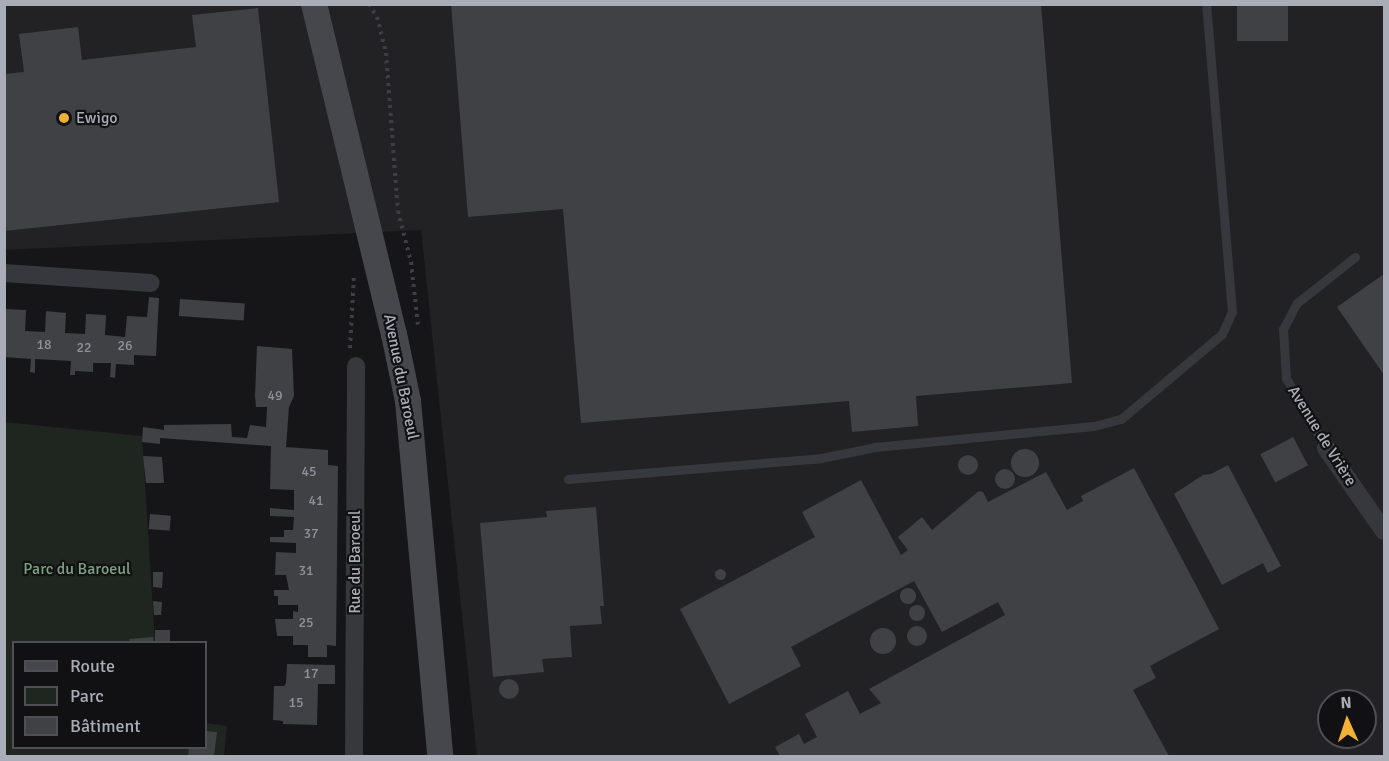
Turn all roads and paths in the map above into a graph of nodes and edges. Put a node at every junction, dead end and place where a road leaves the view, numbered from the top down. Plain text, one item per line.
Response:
1 (314, 4) edge
2 (1206, 4) edge
3 (1355, 256) dead end
4 (4, 273) edge
5 (354, 273) dead end
6 (151, 283) dead end
7 (356, 367) joint
8 (1326, 448) joint
9 (568, 479) dead end
10 (1384, 531) edge
11 (354, 756) edge
12 (440, 756) edge

1 - 12 main road, Avenue du Baroeul
2 - 9 lane
3 - 8 lane, Avenue de Vrière
4 - 6 street
5 - 7 path
7 - 11 street, Rue du Baroeul
8 - 10 street, Avenue de Vrière

